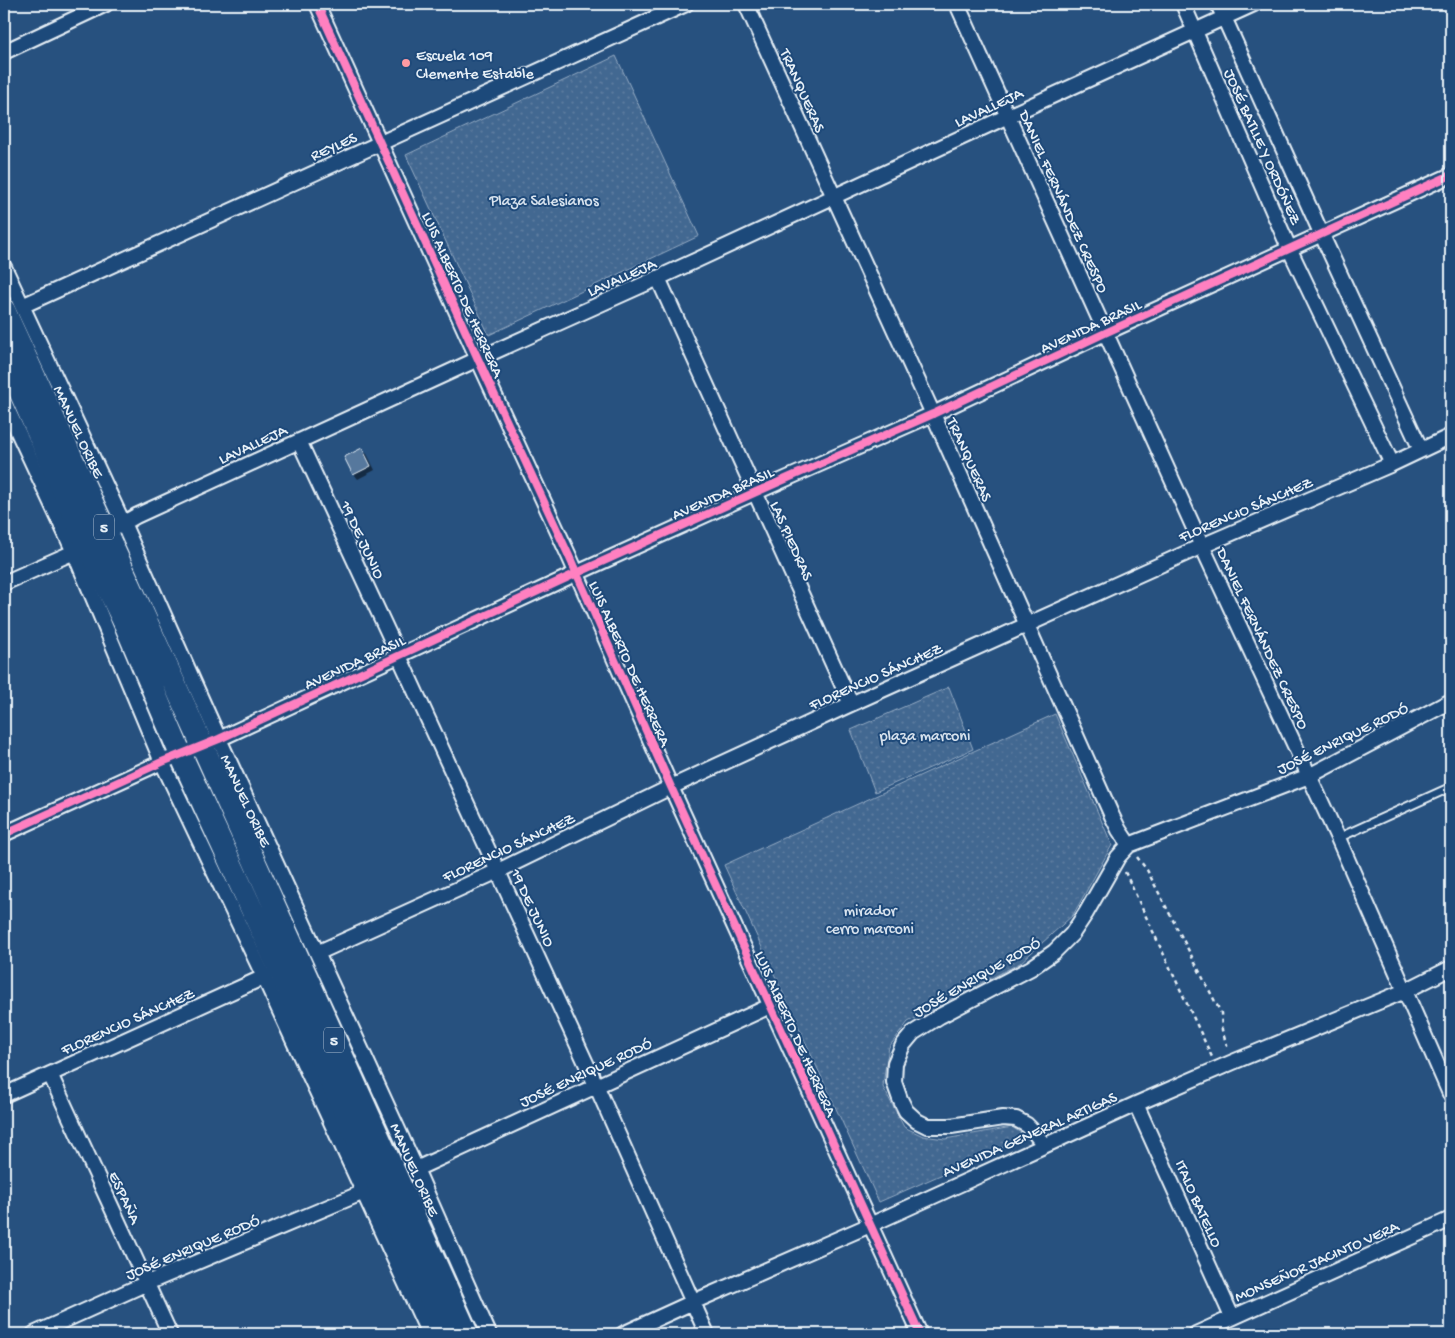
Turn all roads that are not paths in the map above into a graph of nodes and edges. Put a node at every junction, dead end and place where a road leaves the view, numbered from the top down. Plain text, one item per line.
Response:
1 (106, 4) edge
2 (317, 4) edge
3 (686, 4) edge
4 (746, 4) edge
5 (958, 4) edge
6 (1183, 4) edge
7 (1218, 4) edge
8 (1254, 4) edge
9 (1224, 17) junction
10 (1195, 30) junction
11 (4, 52) edge
12 (1008, 116) junction
13 (381, 143) junction
14 (1451, 175) edge
15 (833, 197) junction
16 (1321, 233) junction
17 (1289, 248) junction
18 (4, 267) edge
19 (658, 278) junction
20 (13, 308) edge
21 (1105, 333) junction
22 (4, 355) edge
23 (478, 359) junction
24 (4, 402) edge
25 (932, 414) junction
26 (9, 426) edge
27 (1451, 436) edge
28 (299, 441) junction
29 (1421, 450) junction
30 (1392, 464) junction
31 (756, 492) junction
32 (115, 528) junction
33 (1202, 546) junction
34 (81, 548) junction
35 (577, 573) junction
36 (4, 582) edge
37 (136, 622) junction
38 (1026, 626) junction
39 (400, 656) junction
40 (1451, 701) edge
41 (852, 704) junction
42 (210, 742) junction
43 (172, 759) junction
44 (1309, 776) junction
45 (671, 787) junction
46 (1451, 787) edge
47 (4, 834) edge
48 (1338, 838) junction
49 (1129, 845) junction
50 (498, 870) junction
51 (317, 953) junction
52 (1451, 968) edge
53 (264, 977) junction
54 (1405, 991) junction
55 (770, 1006) junction
56 (50, 1074) junction
57 (596, 1085) junction
58 (4, 1095) edge
59 (1451, 1096) edge
60 (1136, 1104) junction
61 (1044, 1145) junction
62 (416, 1168) junction
63 (364, 1192) junction
64 (1451, 1219) edge
65 (870, 1225) junction
66 (147, 1284) junction
67 (693, 1302) junction
68 (1232, 1317) junction
69 (34, 1334) edge
70 (170, 1334) edge
71 (429, 1334) edge
72 (447, 1334) edge
73 (467, 1334) edge
74 (489, 1334) edge
75 (623, 1334) edge
76 (707, 1334) edge
77 (920, 1334) edge
78 (1196, 1334) edge

1 - 11 street
2 - 13 street, LUIS ALBERTO DE HERRERA
3 - 13 street, REYLES
4 - 15 street, TRANQUERAS
5 - 12 street, DANIEL FERNÁNDEZ CRESPO
6 - 10 street, JOSÉ BATLLE Y ORDÓÑEZ
7 - 9 street, JOSÉ BATLLE Y ORDÓÑEZ
8 - 9 street, LAVALLEJA
9 - 10 street, LAVALLEJA
9 - 16 street, JOSÉ BATLLE Y ORDÓÑEZ
10 - 12 street, LAVALLEJA
10 - 17 street, JOSÉ BATLLE Y ORDÓÑEZ
12 - 15 street, LAVALLEJA
12 - 21 street, DANIEL FERNÁNDEZ CRESPO
13 - 20 street, REYLES
13 - 23 street, LUIS ALBERTO DE HERRERA
14 - 16 street, AVENIDA BRASIL
15 - 19 street, LAVALLEJA
15 - 25 street, TRANQUERAS
16 - 17 street, AVENIDA BRASIL
16 - 29 street, JOSÉ BATLLE Y ORDÓÑEZ
17 - 21 street, AVENIDA BRASIL
17 - 30 street, JOSÉ BATLLE Y ORDÓÑEZ
18 - 20 street, MANUEL ORIBE
19 - 23 street, LAVALLEJA
19 - 31 street, LAS PIEDRAS
20 - 32 highway, MANUEL ORIBE / 5
21 - 25 street, AVENIDA BRASIL
21 - 33 street, DANIEL FERNÁNDEZ CRESPO
22 - 34 highway, MANUEL ORIBE / 5
23 - 28 street, LAVALLEJA
23 - 35 street, LUIS ALBERTO DE HERRERA
24 - 26 street
25 - 31 street, AVENIDA BRASIL
25 - 38 street, TRANQUERAS
26 - 34 street
27 - 29 street, FLORENCIO SÁNCHEZ
28 - 32 street, LAVALLEJA
28 - 39 street, 19 DE JUNIO
29 - 30 street, FLORENCIO SÁNCHEZ
30 - 33 street, FLORENCIO SÁNCHEZ
31 - 35 street, AVENIDA BRASIL
31 - 41 street, LAS PIEDRAS
32 - 34 street, LAVALLEJA
32 - 37 highway, MANUEL ORIBE / 5
32 - 42 street, MANUEL ORIBE
33 - 38 street, FLORENCIO SÁNCHEZ
33 - 44 street, DANIEL FERNÁNDEZ CRESPO
34 - 36 street, LAVALLEJA
34 - 37 highway, MANUEL ORIBE / 5
34 - 43 street
35 - 39 street, AVENIDA BRASIL
35 - 45 street, LUIS ALBERTO DE HERRERA
37 - 42 highway, MANUEL ORIBE / 5
37 - 43 highway, MANUEL ORIBE / 5
38 - 41 street, FLORENCIO SÁNCHEZ
38 - 49 street, TRANQUERAS
39 - 42 street, AVENIDA BRASIL
39 - 50 street, 19 DE JUNIO
40 - 44 street, JOSÉ ENRIQUE RODÓ
41 - 45 street, FLORENCIO SÁNCHEZ
42 - 43 street, AVENIDA BRASIL
42 - 51 street, MANUEL ORIBE
42 - 73 highway, MANUEL ORIBE / 5
43 - 47 street, AVENIDA BRASIL
43 - 53 street
43 - 72 highway, MANUEL ORIBE / 5
44 - 48 street, DANIEL FERNÁNDEZ CRESPO
44 - 49 street, JOSÉ ENRIQUE RODÓ
45 - 50 street, FLORENCIO SÁNCHEZ
45 - 55 street, LUIS ALBERTO DE HERRERA
46 - 48 lane
48 - 54 street, DANIEL FERNÁNDEZ CRESPO
49 - 61 street, JOSÉ ENRIQUE RODÓ
50 - 51 street, FLORENCIO SÁNCHEZ
50 - 57 street, 19 DE JUNIO
51 - 62 street, MANUEL ORIBE
52 - 54 street, AVENIDA GENERAL ARTIGAS
53 - 56 street, FLORENCIO SÁNCHEZ
53 - 63 street
54 - 59 street, DANIEL FERNÁNDEZ CRESPO
54 - 60 street, AVENIDA GENERAL ARTIGAS
55 - 57 street, JOSÉ ENRIQUE RODÓ
55 - 65 street, LUIS ALBERTO DE HERRERA
56 - 58 street, FLORENCIO SÁNCHEZ
56 - 66 street, ESPAÑA
57 - 62 street, JOSÉ ENRIQUE RODÓ
57 - 67 street, 19 DE JUNIO
60 - 61 street, AVENIDA GENERAL ARTIGAS
60 - 68 street, ITALO BATELLO
61 - 65 street, AVENIDA GENERAL ARTIGAS
62 - 74 street, MANUEL ORIBE
63 - 66 street, JOSÉ ENRIQUE RODÓ
63 - 71 street
64 - 68 street, MONSEÑOR JACINTO VERA
65 - 67 street, AVENIDA GENERAL ARTIGAS
65 - 77 street, LUIS ALBERTO DE HERRERA
66 - 69 street, JOSÉ ENRIQUE RODÓ
66 - 70 street, ESPAÑA
67 - 75 street, AVENIDA GENERAL ARTIGAS
67 - 76 street, 19 DE JUNIO
68 - 78 street, MONSEÑOR JACINTO VERA

